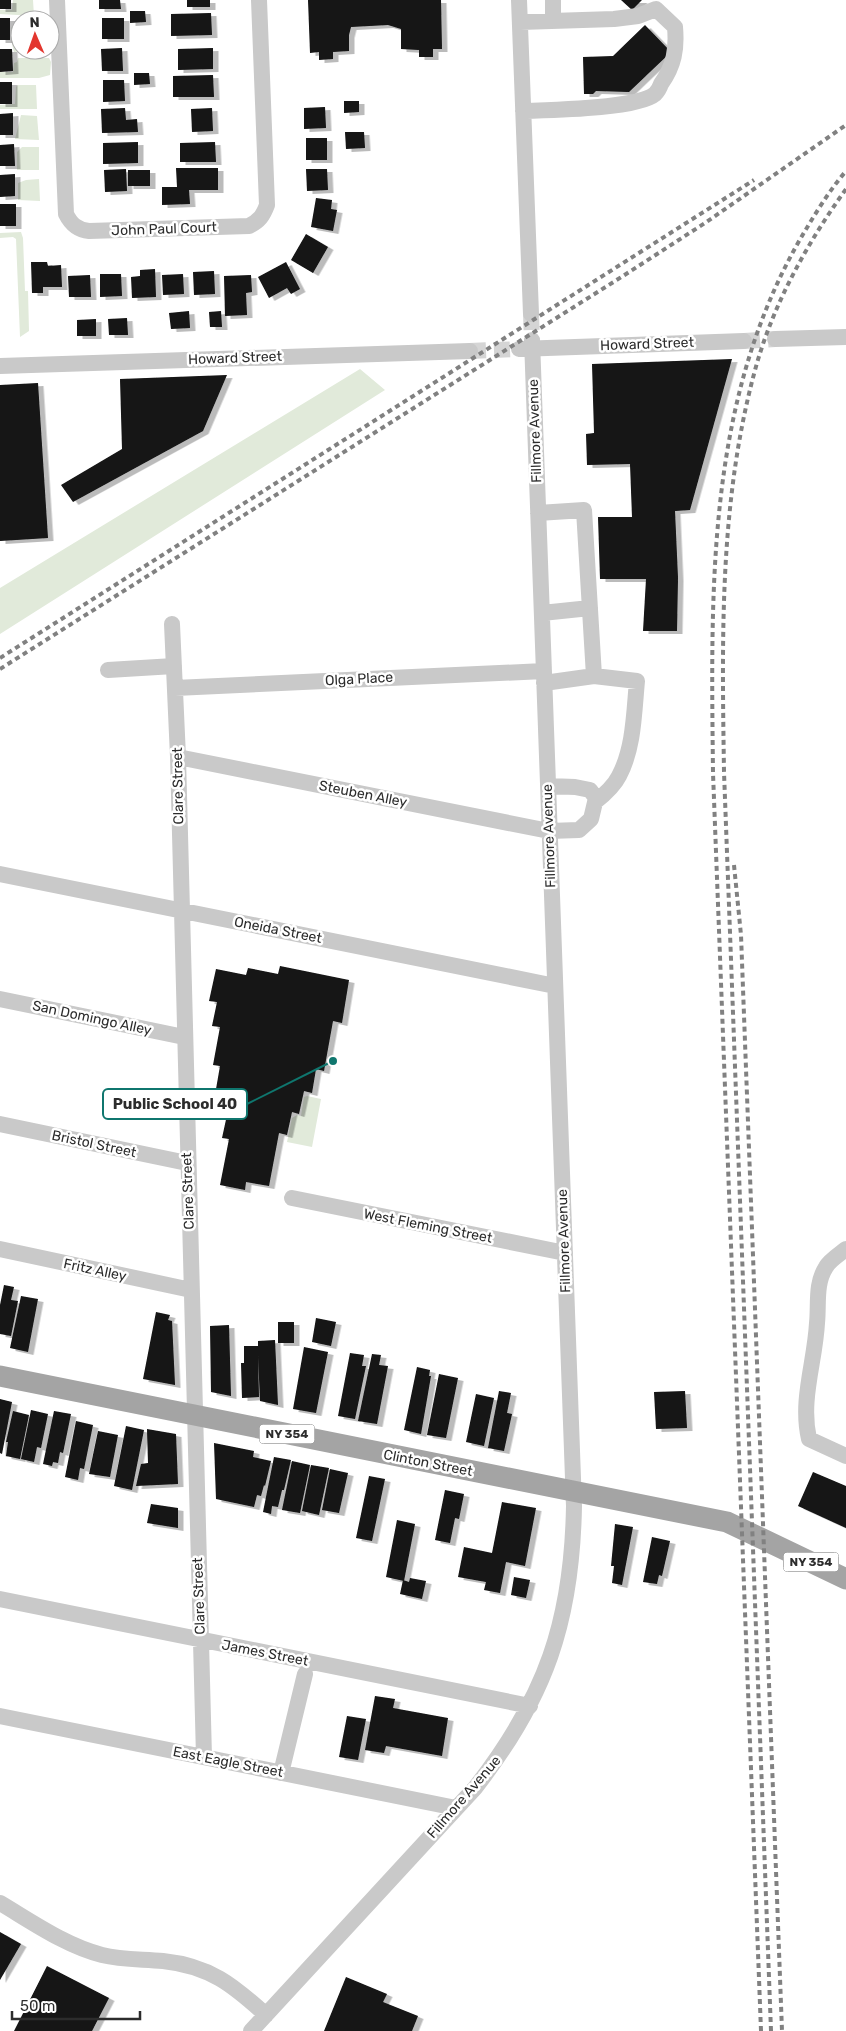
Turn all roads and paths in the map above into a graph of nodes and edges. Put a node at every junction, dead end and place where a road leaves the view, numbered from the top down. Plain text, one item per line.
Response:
1 (57, 0) edge
2 (259, 0) edge
3 (519, 0) edge
4 (553, 0) edge
5 (660, 4) edge
6 (553, 21) junction
7 (520, 22) junction
8 (523, 111) junction
9 (531, 314) tunnel mouth
10 (846, 337) edge
11 (775, 339) tunnel mouth
12 (744, 341) tunnel mouth
13 (528, 346) joint
14 (470, 351) tunnel mouth
15 (0, 366) edge
16 (538, 512) junction
17 (590, 608) junction
18 (542, 613) junction
19 (172, 624) dead end
20 (174, 666) junction
21 (108, 670) dead end
22 (594, 676) junction
23 (544, 677) junction
24 (175, 688) junction
25 (178, 757) junction
26 (548, 786) junction
27 (596, 802) junction
28 (549, 831) junction
29 (0, 874) edge
30 (180, 910) junction
31 (555, 986) junction
32 (0, 999) edge
33 (184, 1037) junction
34 (0, 1124) edge
35 (188, 1163) junction
36 (292, 1198) dead end
37 (846, 1249) edge
38 (0, 1250) edge
39 (565, 1253) junction
40 (191, 1290) junction
41 (0, 1376) edge
42 (194, 1416) junction
43 (846, 1456) edge
44 (574, 1492) junction
45 (846, 1579) edge
46 (0, 1599) edge
47 (201, 1640) junction
48 (305, 1674) dead end
49 (530, 1706) junction
50 (0, 1716) edge
51 (204, 1757) junction
52 (281, 1773) junction
53 (456, 1808) junction
54 (0, 1903) edge
55 (260, 2027) edge

1 - 2 street, John Paul Court
3 - 7 street
4 - 6 street
5 - 6 street
5 - 8 street
6 - 7 street
7 - 8 street
8 - 9 street
10 - 11 street
12 - 13 street, Howard Street
13 - 16 street, Fillmore Avenue
14 - 15 street, Howard Street
16 - 17 street
16 - 18 street, Fillmore Avenue
17 - 18 street
17 - 22 street
18 - 23 street, Fillmore Avenue
19 - 20 street, Clare Street
20 - 21 street
20 - 24 street, Clare Street
22 - 23 street, Olga Place
22 - 27 street, Olga Place
23 - 24 street, Olga Place
23 - 26 street, Fillmore Avenue
24 - 25 street, Clare Street
25 - 28 street, Steuben Alley
25 - 30 street, Clare Street
26 - 27 street
26 - 28 street, Fillmore Avenue
27 - 28 street, Steuben Alley
28 - 31 street, Fillmore Avenue
29 - 30 street, Oneida Street
30 - 31 street, Oneida Street
30 - 33 street, Clare Street
31 - 39 street, Fillmore Avenue
32 - 33 street, San Domingo Alley
33 - 35 street, Clare Street
34 - 35 street, Bristol Street
35 - 40 street, Clare Street
36 - 39 street, West Fleming Street
37 - 43 street
38 - 40 street, Fritz Alley
39 - 44 street, Fillmore Avenue
40 - 42 street, Clare Street
41 - 42 main road, Clinton Street / NY 354
42 - 44 main road, Clinton Street / NY 354
42 - 47 street, Clare Street
44 - 45 main road, Clinton Street / NY 354
44 - 49 street, Fillmore Avenue
46 - 47 street, James Street
47 - 49 street, James Street
47 - 51 street, Clare Street
48 - 52 street
49 - 53 street, Fillmore Avenue
50 - 51 street, East Eagle Street
51 - 52 street, East Eagle Street
52 - 53 street, East Eagle Street
53 - 55 street, Fillmore Avenue
54 - 55 street

